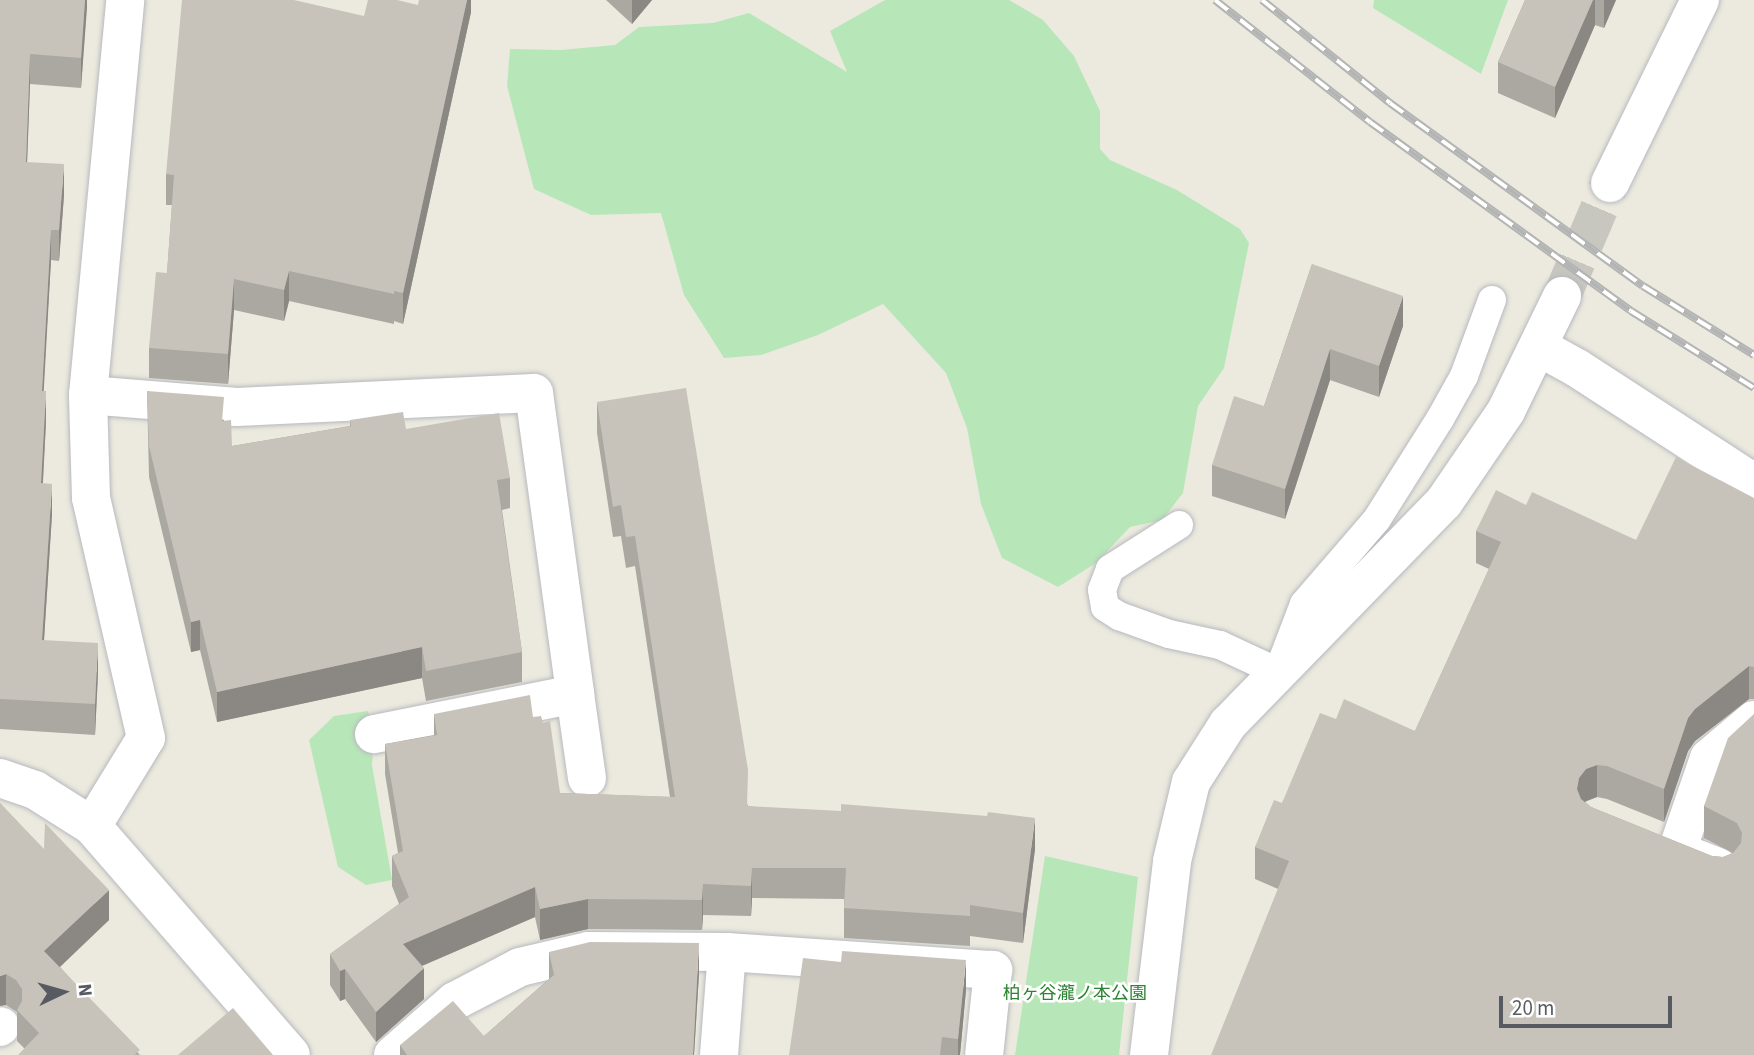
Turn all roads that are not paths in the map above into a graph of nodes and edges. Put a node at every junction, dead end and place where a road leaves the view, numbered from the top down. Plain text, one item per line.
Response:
1 (125, 0) edge
2 (1700, 0) edge
3 (1610, 183) tunnel mouth
4 (1562, 296) tunnel mouth
5 (1492, 300) dead end
6 (1539, 347) junction
7 (88, 394) junction
8 (1754, 483) edge
9 (1179, 525) dead end
10 (1278, 672) junction
11 (575, 694) junction
12 (1754, 720) edge
13 (374, 734) dead end
14 (0, 778) edge
15 (587, 778) dead end
16 (92, 827) junction
17 (1720, 868) edge
18 (727, 952) junction
19 (290, 1055) edge
20 (393, 1055) edge
21 (719, 1055) edge
22 (984, 1055) edge
23 (1149, 1055) edge

1 - 7 street
2 - 3 street
4 - 6 street
5 - 10 lane
6 - 8 street
6 - 10 street
7 - 11 street
7 - 16 street
9 - 10 lane
10 - 23 street
11 - 13 street
11 - 15 street
12 - 17 street
14 - 16 street
16 - 19 street
18 - 20 street
18 - 21 street
18 - 22 street

